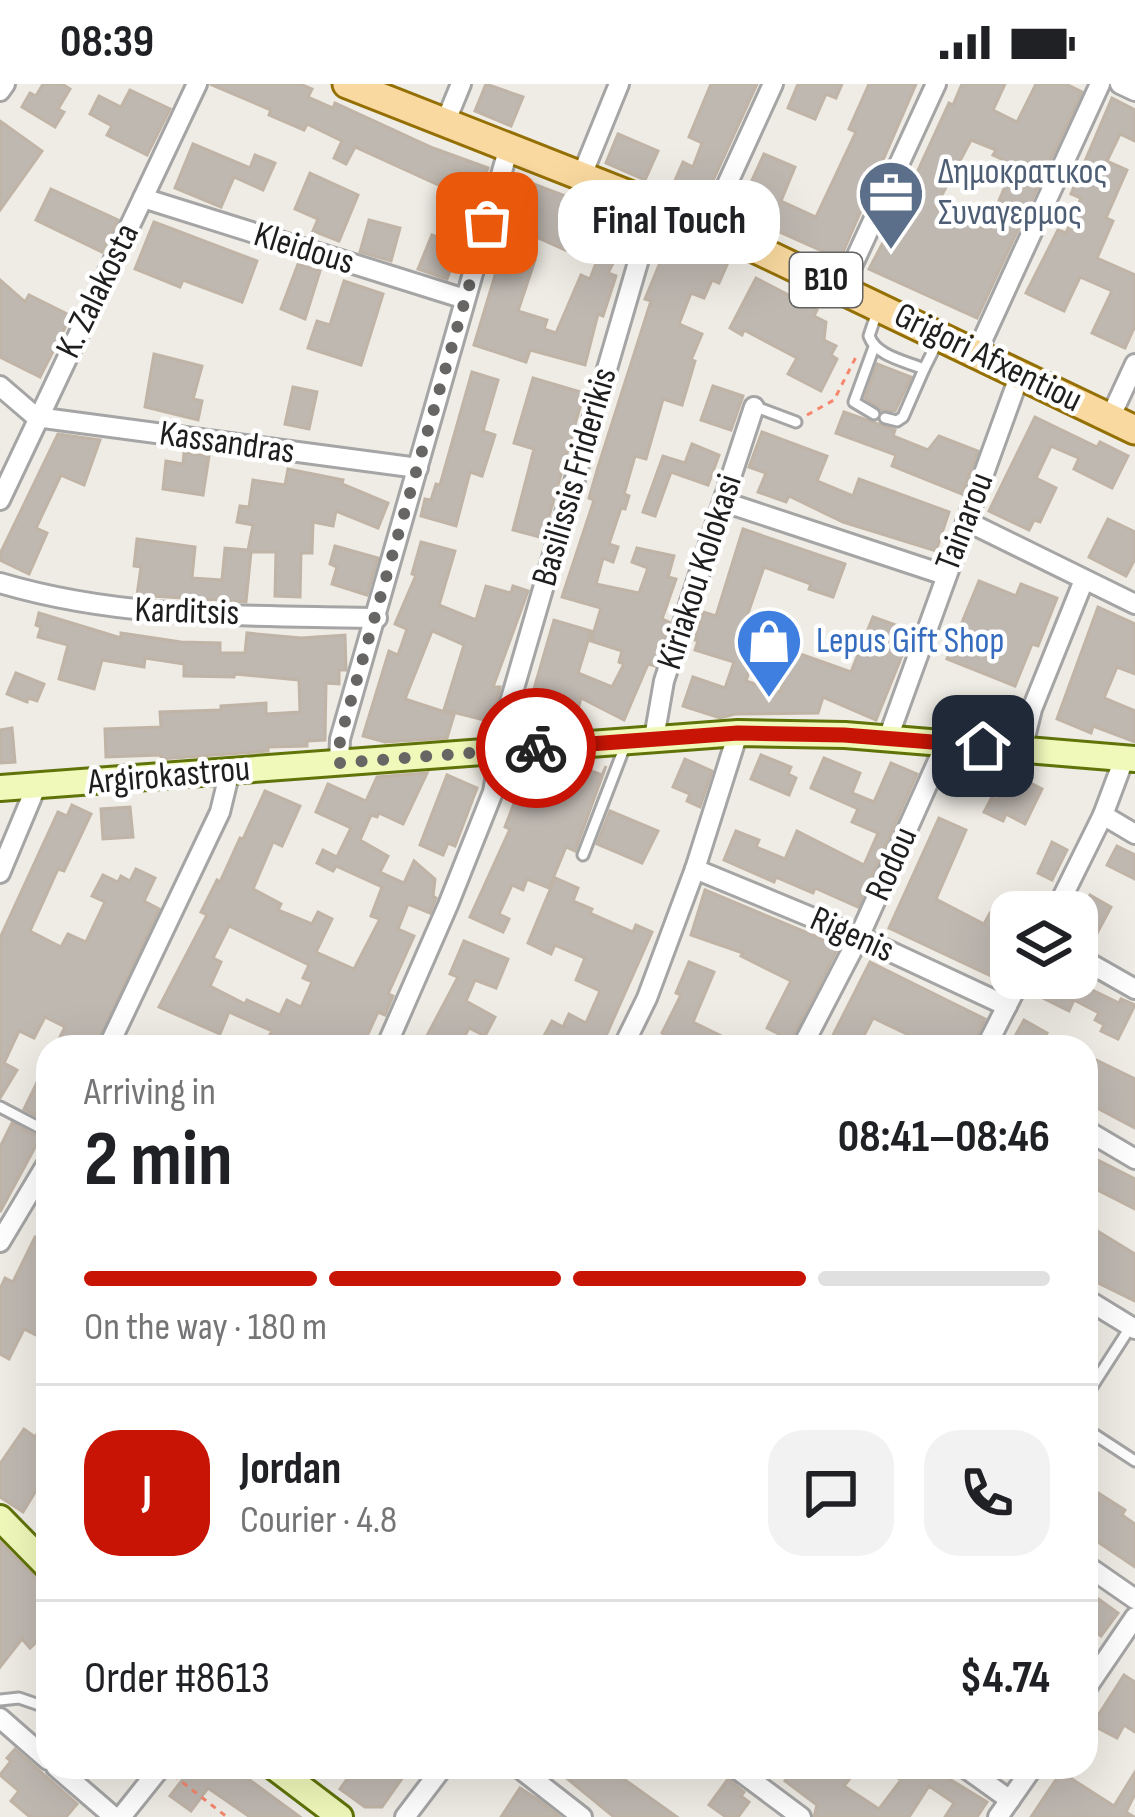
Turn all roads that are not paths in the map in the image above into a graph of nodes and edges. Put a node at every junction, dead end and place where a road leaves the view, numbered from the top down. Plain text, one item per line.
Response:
1 (197, 84) edge
2 (347, 84) edge
3 (461, 84) edge
4 (619, 84) edge
5 (773, 84) edge
6 (935, 84) edge
7 (1100, 84) edge
8 (1120, 84) edge
9 (1135, 91) edge
10 (445, 123) junction
11 (509, 147) junction
12 (582, 175) junction
13 (143, 199) junction
14 (655, 205) junction
15 (708, 226) junction
16 (842, 288) junction
17 (466, 299) junction
18 (880, 306) junction
19 (941, 336) junction
20 (873, 346) junction
21 (977, 352) junction
22 (1135, 364) edge
23 (924, 369) junction
24 (1020, 374) junction
25 (0, 386) edge
26 (754, 407) joint
27 (36, 417) junction
28 (796, 422) road end
29 (1123, 424) edge
30 (418, 468) junction
31 (0, 500) edge
32 (724, 502) junction
33 (966, 521) junction
34 (945, 575) junction
35 (1084, 580) junction
36 (0, 583) edge
37 (1135, 604) edge
38 (377, 617) junction
39 (738, 733) junction
40 (888, 738) junction
41 (653, 739) junction
42 (627, 741) junction
43 (946, 743) junction
44 (1022, 749) junction
45 (500, 751) junction
46 (1130, 759) edge
47 (339, 763) junction
48 (230, 771) junction
49 (0, 788) edge
50 (36, 788) junction
51 (1103, 815) junction
52 (1135, 834) edge
53 (583, 855) dead end
54 (695, 869) junction
55 (0, 873) edge
56 (1065, 891) edge
57 (859, 937) junction
58 (1098, 968) edge
59 (1135, 989) edge
60 (1010, 999) edge
61 (1007, 1006) junction
62 (114, 1035) edge
63 (391, 1035) edge
64 (636, 1035) edge
65 (808, 1035) edge
66 (992, 1035) edge
67 (0, 1107) edge
68 (36, 1126) edge
69 (1098, 1137) edge
70 (1135, 1160) edge
71 (36, 1182) edge
72 (0, 1242) edge
73 (1098, 1306) edge
74 (1133, 1328) edge
75 (1098, 1379) edge
76 (1098, 1438) edge
77 (1135, 1461) edge
78 (0, 1518) edge
79 (36, 1555) edge
80 (1098, 1573) edge
81 (1135, 1599) edge
82 (1135, 1617) edge
83 (1098, 1671) edge
84 (0, 1700) edge
85 (36, 1704) edge
86 (0, 1718) edge
87 (36, 1750) edge
88 (71, 1779) edge
89 (150, 1779) edge
90 (290, 1779) edge
91 (434, 1779) edge
92 (533, 1779) edge
93 (750, 1779) edge
94 (981, 1779) edge
95 (1025, 1779) edge
96 (1010, 1800) junction
97 (117, 1817) edge
98 (340, 1817) edge
99 (405, 1817) edge
100 (582, 1817) edge
101 (801, 1817) edge
102 (998, 1817) edge

1 - 13 street, K. Zalakosta
2 - 10 main road, B10
3 - 10 street
4 - 12 street
5 - 15 street
6 - 16 street
7 - 21 street
8 - 9 street
10 - 11 main road, B10
11 - 12 main road, Grigori Afxentiou / B10
11 - 17 street
12 - 14 main road, Grigori Afxentiou / B10
13 - 17 street, Kleidous
13 - 27 street, K. Zalakosta
14 - 15 main road, Grigori Afxentiou / B10
14 - 45 street, Basilissis Friderikis
15 - 16 main road, Grigori Afxentiou / B10
16 - 18 main road, Grigori Afxentiou / B10
17 - 30 street
18 - 19 main road, Grigori Afxentiou / B10
18 - 20 lane
19 - 21 main road, Grigori Afxentiou / B10
19 - 23 lane
20 - 23 lane
20 - 23 lane
21 - 24 main road, Grigori Afxentiou / B10
22 - 29 street
24 - 29 main road, Grigori Afxentiou / B10
24 - 33 street, Tainarou
25 - 27 street
26 - 28 lane
26 - 32 street, Kiriakou Kolokasi
27 - 30 street, Kassandras
27 - 31 street, K. Zalakosta
30 - 38 street
32 - 34 street
32 - 41 street, Kiriakou Kolokasi
33 - 34 street, Tainarou
33 - 35 street
34 - 40 street, Tainarou
35 - 37 street
35 - 44 street
36 - 38 street, Karditsis
38 - 47 street
39 - 40 street, Argirokastrou
39 - 41 street, Argirokastrou
39 - 54 street
40 - 43 street, Argirokastrou
41 - 42 street, Argirokastrou
42 - 45 street, Argirokastrou
42 - 53 lane
43 - 44 street, Argirokastrou
43 - 57 street, Rodou
44 - 46 street, Argirokastrou
45 - 47 street, Argirokastrou
45 - 63 street, Basilissis Friderikis
46 - 51 street
47 - 48 street, Argirokastrou
48 - 50 street, Argirokastrou
48 - 62 street
49 - 50 street, Argirokastrou
50 - 55 street
51 - 52 street
51 - 56 street
54 - 57 street, Rigenis
54 - 64 street
57 - 61 street, Rigenis
57 - 65 street, Rodou
58 - 59 street
60 - 61 street
61 - 66 street
67 - 68 lane
69 - 70 street
71 - 72 street
73 - 74 street
74 - 75 lane
76 - 77 lane
78 - 79 street
80 - 81 street
82 - 83 street
84 - 85 lane
86 - 87 street
88 - 97 street
89 - 97 street
90 - 98 street
91 - 99 street
92 - 100 street
93 - 101 street
94 - 96 street
95 - 96 street
96 - 102 street

